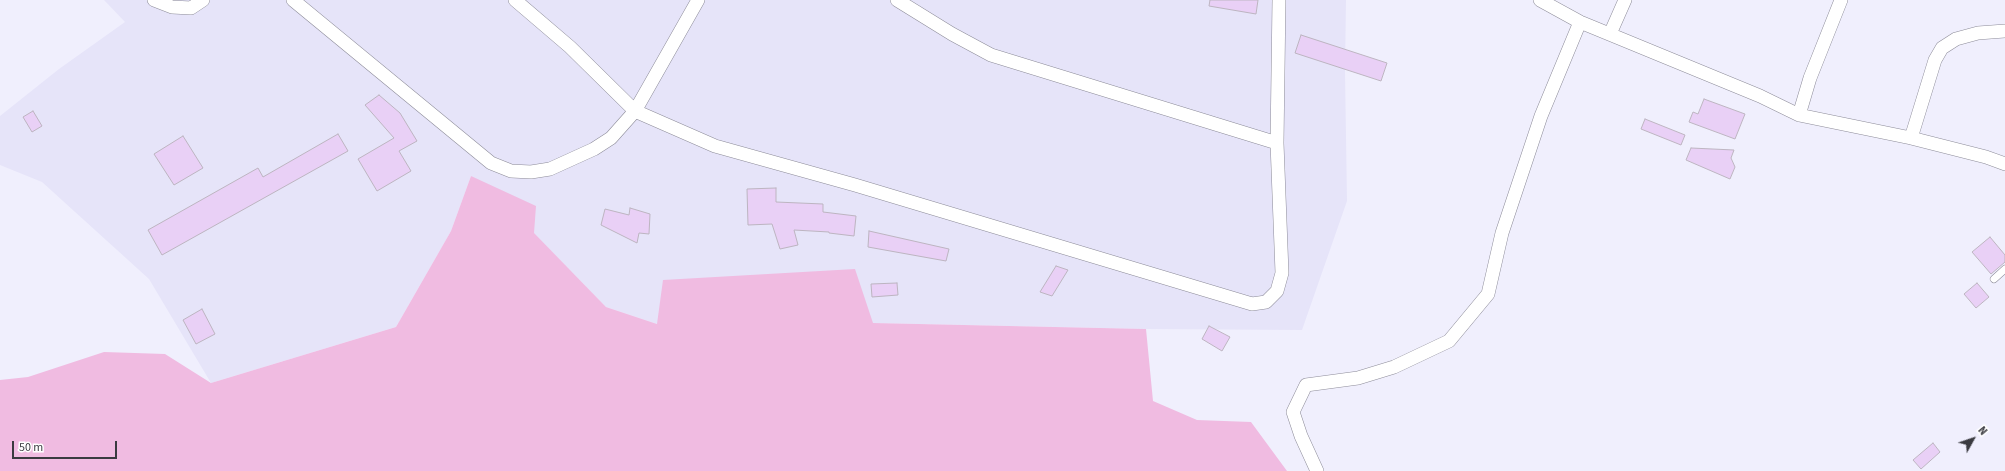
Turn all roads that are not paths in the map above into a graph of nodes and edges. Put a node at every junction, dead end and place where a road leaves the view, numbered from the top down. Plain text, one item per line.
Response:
1 (154, 0) edge
2 (203, 0) edge
3 (293, 0) edge
4 (515, 0) edge
5 (698, 0) edge
6 (1279, 0) edge
7 (1540, 0) edge
8 (1625, 0) edge
9 (1841, 0) edge
10 (903, 1) edge
11 (1580, 22) junction
12 (2005, 31) edge
13 (1610, 34) junction
14 (635, 112) junction
15 (1799, 115) junction
16 (1911, 138) junction
17 (1277, 143) junction
18 (2005, 164) edge
19 (2005, 269) edge
20 (1994, 279) dead end
21 (1317, 471) edge

1 - 2 street
3 - 14 street
4 - 14 street
5 - 14 street
6 - 17 street
7 - 11 street
8 - 13 street
9 - 15 street
10 - 17 street
11 - 13 street
11 - 21 street
12 - 16 street
13 - 15 street
14 - 17 street
15 - 16 street
16 - 18 street
19 - 20 lane

